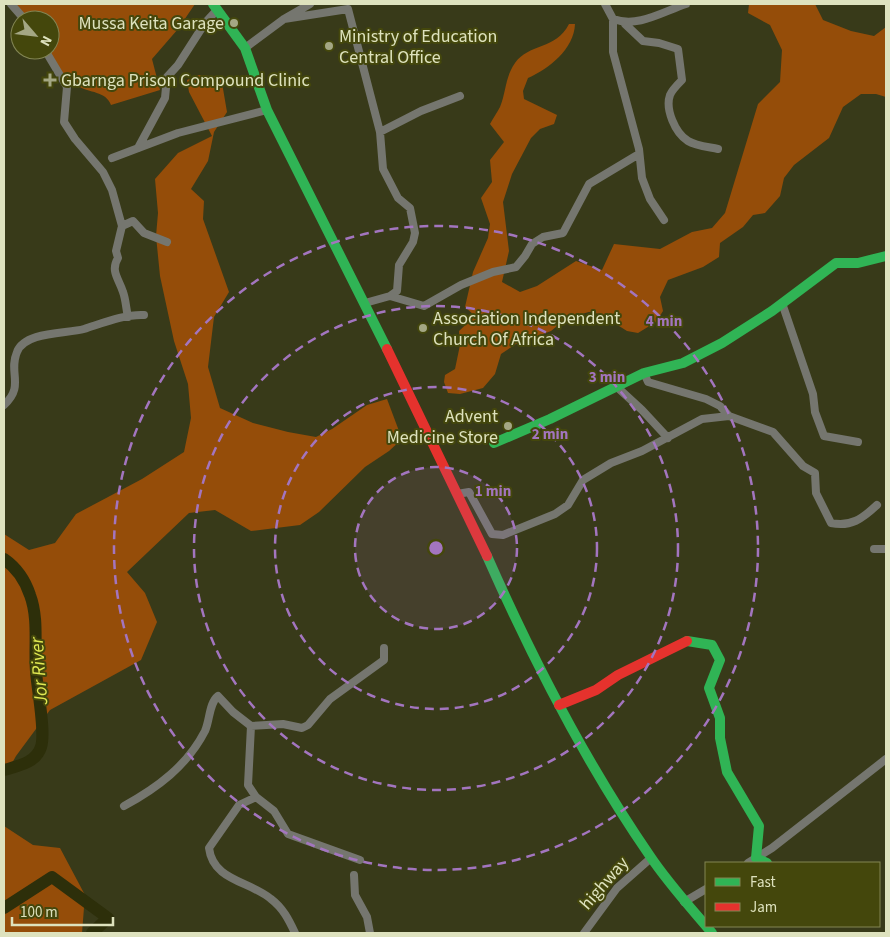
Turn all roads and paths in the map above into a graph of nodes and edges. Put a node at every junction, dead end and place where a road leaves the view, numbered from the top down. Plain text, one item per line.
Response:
1 (310, 4) edge
2 (605, 4) edge
3 (686, 4) edge
4 (215, 8) edge
5 (284, 19) junction
6 (613, 19) junction
7 (625, 24) junction
8 (245, 48) junction
9 (51, 60) edge
10 (460, 96) dead end
11 (267, 110) junction
12 (380, 132) junction
13 (138, 148) junction
14 (718, 150) dead end
15 (639, 154) junction
16 (112, 158) dead end
17 (664, 220) dead end
18 (122, 226) junction
19 (167, 242) dead end
20 (886, 256) edge
21 (390, 296) junction
22 (365, 303) junction
23 (782, 303) junction
24 (128, 316) junction
25 (144, 316) dead end
26 (644, 374) junction
27 (617, 387) junction
28 (4, 405) edge
29 (729, 416) junction
30 (668, 438) junction
31 (858, 442) dead end
32 (494, 443) dead end
33 (457, 494) junction
34 (877, 505) dead end
35 (874, 549) dead end
36 (886, 549) edge
37 (384, 648) dead end
38 (559, 706) junction
39 (251, 726) junction
40 (886, 760) edge
41 (256, 797) junction
42 (124, 806) dead end
43 (651, 858) junction
44 (360, 860) dead end
45 (752, 861) edge
46 (354, 875) dead end
47 (705, 890) edge
48 (684, 902) junction
49 (705, 925) edge
50 (295, 933) edge
51 (370, 933) edge
52 (584, 933) edge

1 - 5 street
2 - 6 street
3 - 7 street
4 - 8 main road
4 - 13 street
5 - 8 street
5 - 12 street
6 - 7 street
6 - 15 street
7 - 14 street
8 - 11 main road
9 - 18 street
10 - 12 street
11 - 13 street
11 - 22 main road
12 - 21 street
13 - 16 street
15 - 17 street
15 - 21 street
18 - 19 street
18 - 24 street
20 - 23 main road
21 - 22 street
22 - 33 main road
23 - 26 main road
23 - 31 street
24 - 25 street
24 - 28 street
26 - 27 main road
26 - 29 street
27 - 30 street
27 - 32 main road
29 - 30 street
29 - 34 street
30 - 33 street
33 - 38 main road
35 - 36 street
37 - 39 street
38 - 43 main road
38 - 45 main road
39 - 41 street
39 - 42 street
40 - 45 street
41 - 44 street
41 - 50 street
43 - 48 main road
43 - 52 street, highway
46 - 51 street
47 - 48 street
48 - 49 main road

